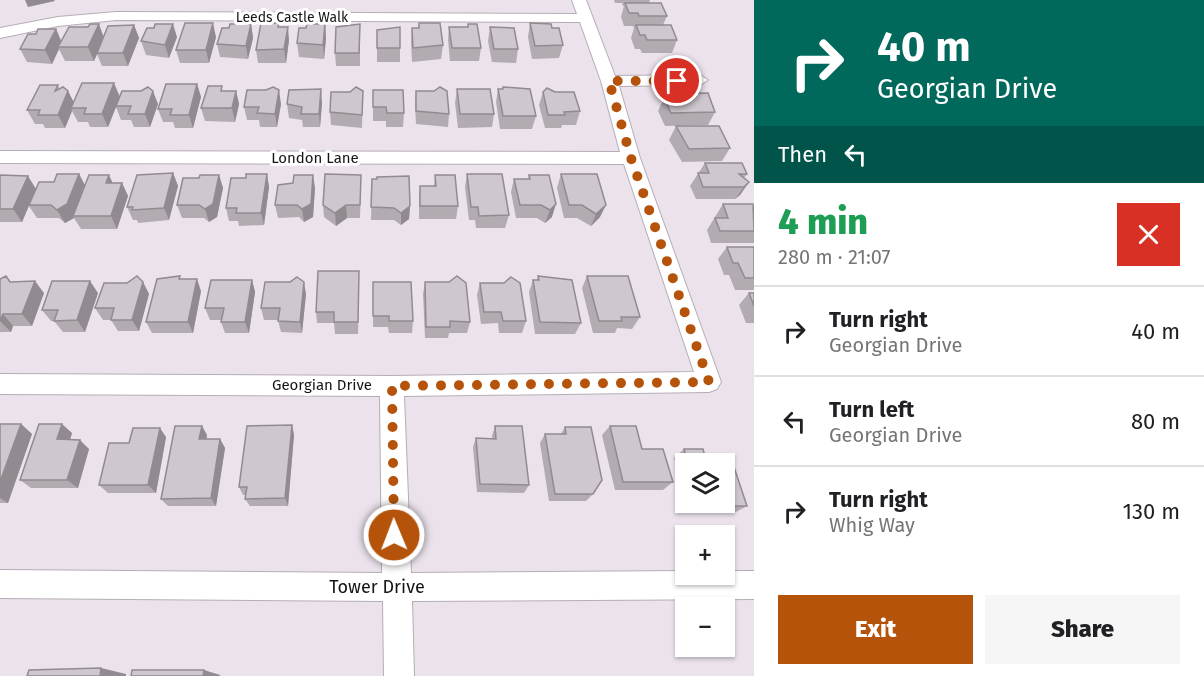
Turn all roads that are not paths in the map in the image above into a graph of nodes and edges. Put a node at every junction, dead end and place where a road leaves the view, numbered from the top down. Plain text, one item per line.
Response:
1 (582, 9) edge
2 (0, 33) edge
3 (700, 80) dead end
4 (609, 81) junction
5 (0, 157) edge
6 (631, 158) junction
7 (0, 384) edge
8 (392, 386) junction
9 (0, 584) edge
10 (754, 585) edge
11 (396, 587) junction
12 (399, 676) edge

1 - 2 street, Leeds Castle Walk
1 - 4 street, Georgian Drive
3 - 4 street
4 - 6 street, Georgian Drive
5 - 6 street, London Lane
6 - 8 street, Georgian Drive
7 - 8 street, Georgian Drive
8 - 11 street
9 - 11 street, Tower Drive
10 - 11 street, Tower Drive
11 - 12 street

